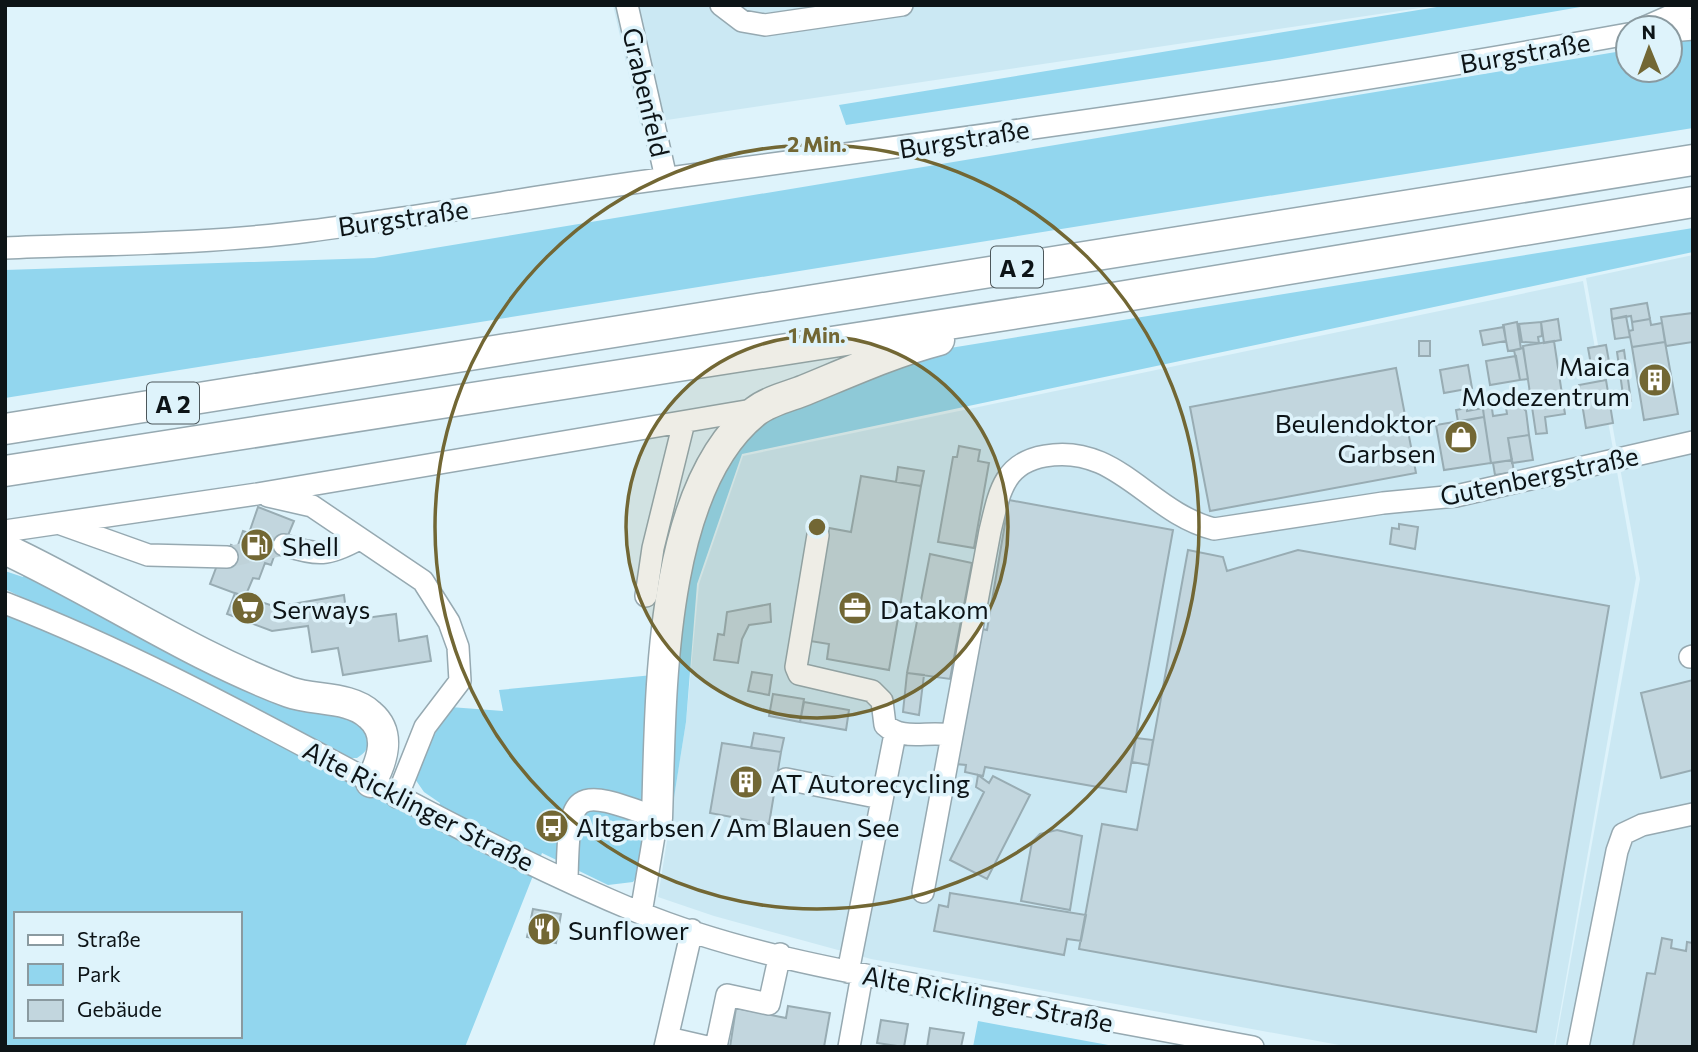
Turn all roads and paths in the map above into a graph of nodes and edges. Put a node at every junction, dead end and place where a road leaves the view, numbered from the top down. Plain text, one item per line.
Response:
1 (627, 5) edge
2 (722, 5) edge
3 (902, 5) edge
4 (1693, 6) edge
5 (848, 9) edge
6 (1675, 14) edge
7 (1614, 36) edge
8 (1693, 160) edge
9 (666, 178) junction
10 (1693, 202) edge
11 (5, 248) edge
12 (1089, 302) junction
13 (758, 409) junction
14 (684, 422) junction
15 (5, 429) edge
16 (1693, 442) edge
17 (5, 471) edge
18 (257, 494) junction
19 (59, 523) junction
20 (5, 531) edge
21 (818, 535) dead end
22 (359, 539) junction
23 (284, 545) tunnel mouth
24 (5, 549) edge
25 (227, 557) tunnel mouth
26 (646, 596) dead end
27 (5, 603) edge
28 (425, 727) junction
29 (895, 734) junction
30 (951, 735) junction
31 (377, 771) junction
32 (786, 779) dead end
33 (397, 797) junction
34 (881, 798) junction
35 (1693, 814) edge
36 (657, 818) junction
37 (567, 879) junction
38 (923, 892) dead end
39 (641, 913) junction
40 (692, 930) junction
41 (780, 954) junction
42 (855, 973) junction
43 (666, 1043) edge
44 (707, 1047) edge
45 (716, 1047) edge
46 (849, 1047) edge
47 (1253, 1047) edge
48 (1578, 1047) edge

1 - 9 street, Grabenfeld
2 - 5 street
3 - 5 street
4 - 6 street
7 - 9 street, Burgstraße
8 - 15 highway, A 2
9 - 11 street, Burgstraße
10 - 12 highway, A 2
12 - 13 highway
12 - 17 highway, A 2
13 - 14 street
13 - 36 highway
14 - 18 street
14 - 26 street
16 - 30 street, Gutenbergstraße
18 - 19 street
18 - 22 street
19 - 20 street
19 - 25 street
21 - 29 street
22 - 23 street
22 - 28 street
24 - 31 highway
27 - 31 street, Alte Ricklinger Straße
28 - 31 street
28 - 33 street
29 - 30 street
29 - 34 street, Alte Ricklinger Straße
30 - 38 street, Gutenbergstraße
31 - 33 street, Alte Ricklinger Straße
32 - 34 street
33 - 37 street, Alte Ricklinger Straße
34 - 42 street, Alte Ricklinger Straße
35 - 48 street
36 - 37 street
36 - 39 street
37 - 39 street, Alte Ricklinger Straße
39 - 40 street, Alte Ricklinger Straße
40 - 41 street, Alte Ricklinger Straße
40 - 43 street
41 - 42 street, Alte Ricklinger Straße
41 - 45 street
42 - 46 street
42 - 47 street, Alte Ricklinger Straße
43 - 44 street

